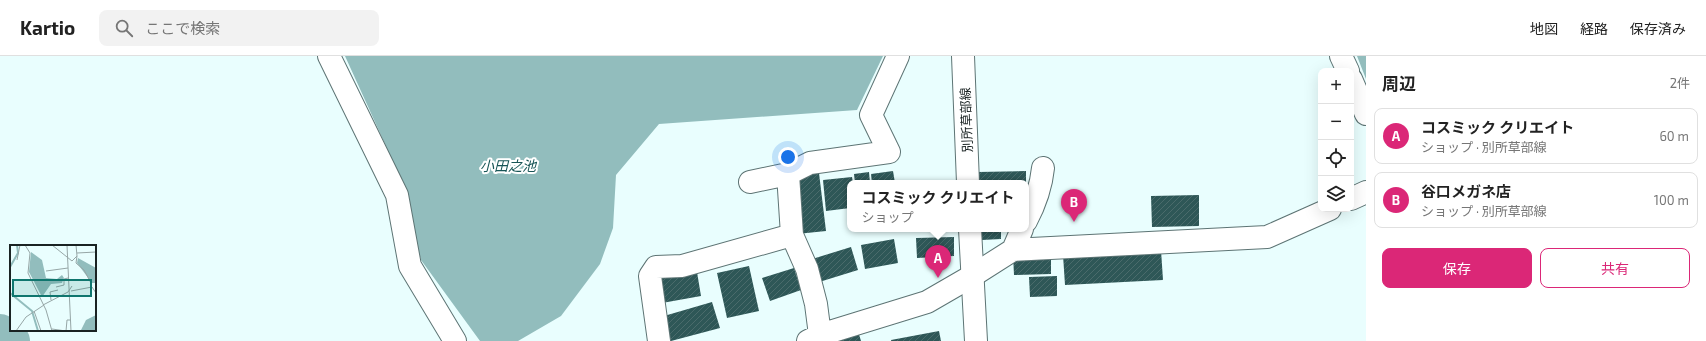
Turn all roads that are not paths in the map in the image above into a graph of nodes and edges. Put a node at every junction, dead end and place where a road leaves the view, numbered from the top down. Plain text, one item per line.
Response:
1 (329, 56) edge
2 (898, 56) edge
3 (964, 56) edge
4 (1341, 56) edge
5 (1347, 68) edge
6 (1354, 86) edge
7 (1366, 114) edge
8 (1043, 168) dead end
9 (788, 174) junction
10 (968, 180) edge
11 (750, 182) dead end
12 (1366, 192) edge
13 (1354, 198) edge
14 (1323, 212) edge
15 (1029, 215) edge
16 (970, 232) edge
17 (1021, 232) edge
18 (792, 235) junction
19 (1013, 250) junction
20 (972, 276) junction
21 (814, 338) edge
22 (455, 341) edge
23 (659, 341) edge
24 (976, 341) edge

1 - 22 street
2 - 9 street
3 - 10 street, 別所草部線
4 - 5 street
6 - 7 street
8 - 15 street
9 - 11 street
9 - 18 street
12 - 13 street
14 - 19 street
16 - 20 street
17 - 19 street
18 - 21 street
18 - 23 street
19 - 20 street
20 - 21 street
20 - 24 street

